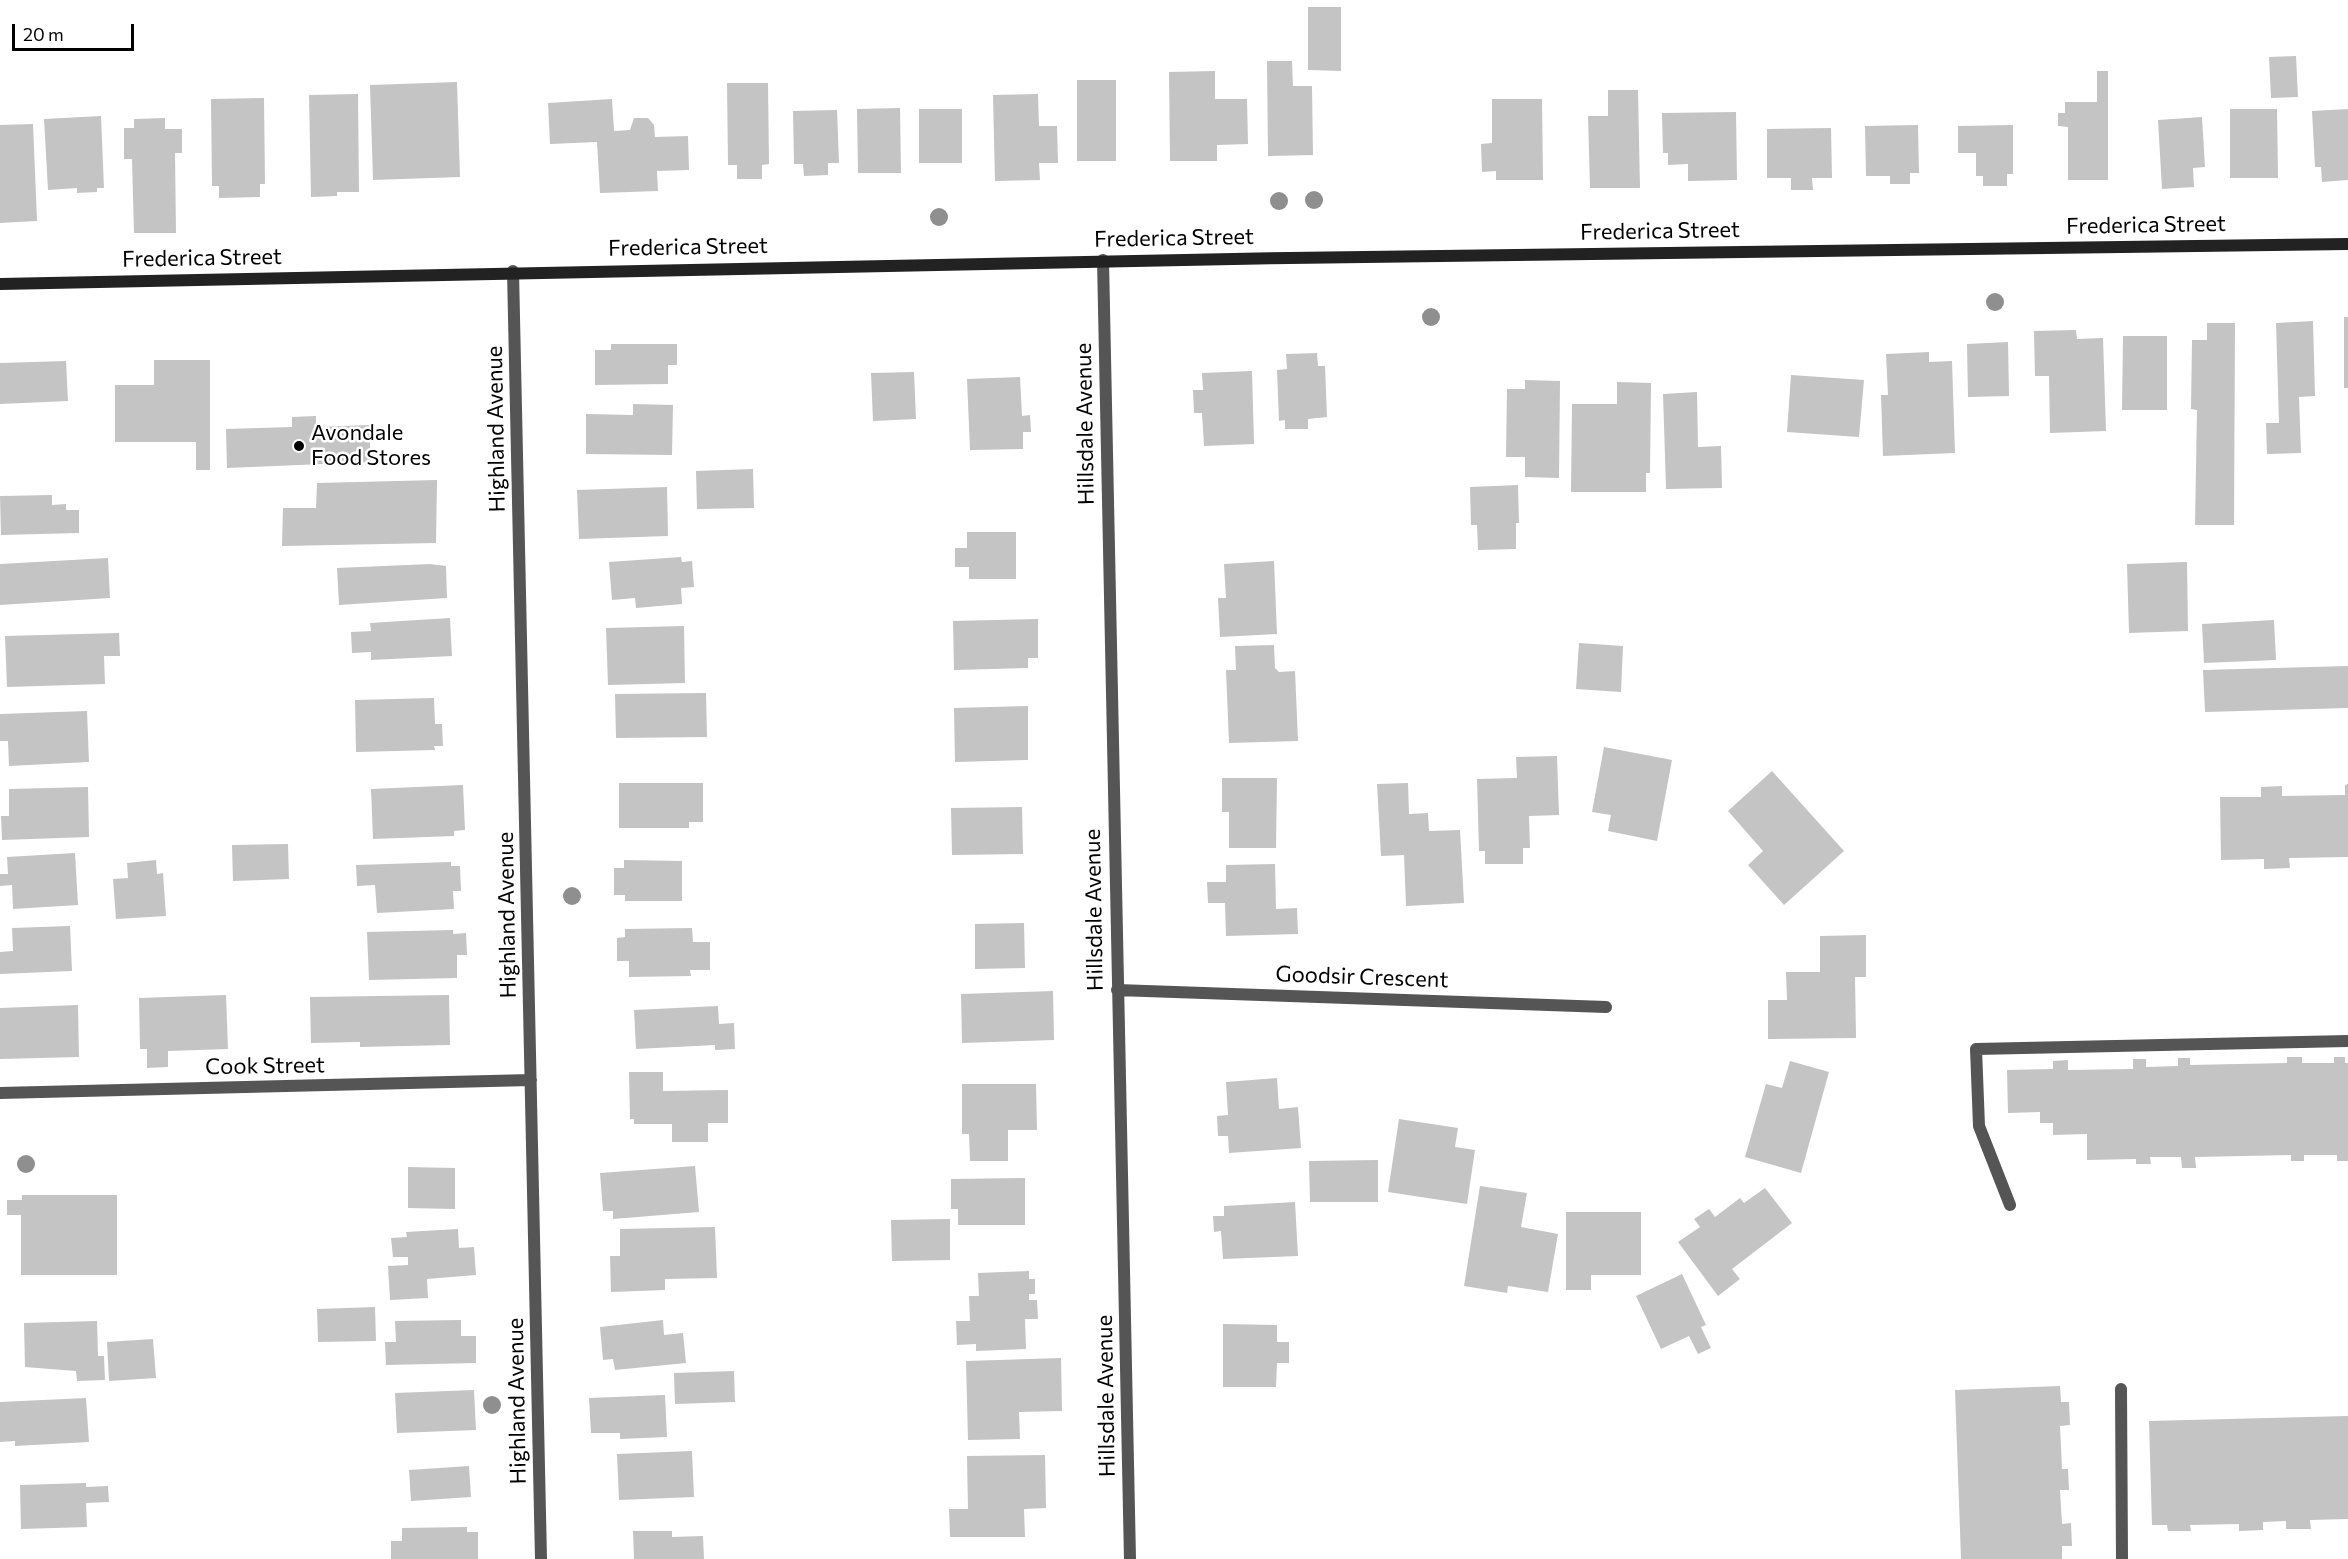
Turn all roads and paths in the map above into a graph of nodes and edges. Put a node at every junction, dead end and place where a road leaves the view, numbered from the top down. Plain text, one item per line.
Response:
1 (2348, 244) edge
2 (1103, 260) junction
3 (513, 271) junction
4 (0, 284) edge
5 (1117, 990) junction
6 (1606, 1007) dead end
7 (2348, 1041) edge
8 (531, 1080) junction
9 (0, 1094) edge
10 (2010, 1205) dead end
11 (2121, 1389) dead end
12 (541, 1559) edge
13 (1130, 1559) edge
14 (2122, 1559) edge

1 - 2 street, Frederica Street
2 - 3 street, Frederica Street
2 - 5 street, Hillsdale Avenue
3 - 4 street, Frederica Street
3 - 8 street, Highland Avenue
5 - 6 street, Goodsir Crescent
5 - 13 street, Hillsdale Avenue
7 - 10 street
8 - 9 street, Cook Street
8 - 12 street, Highland Avenue
11 - 14 street

